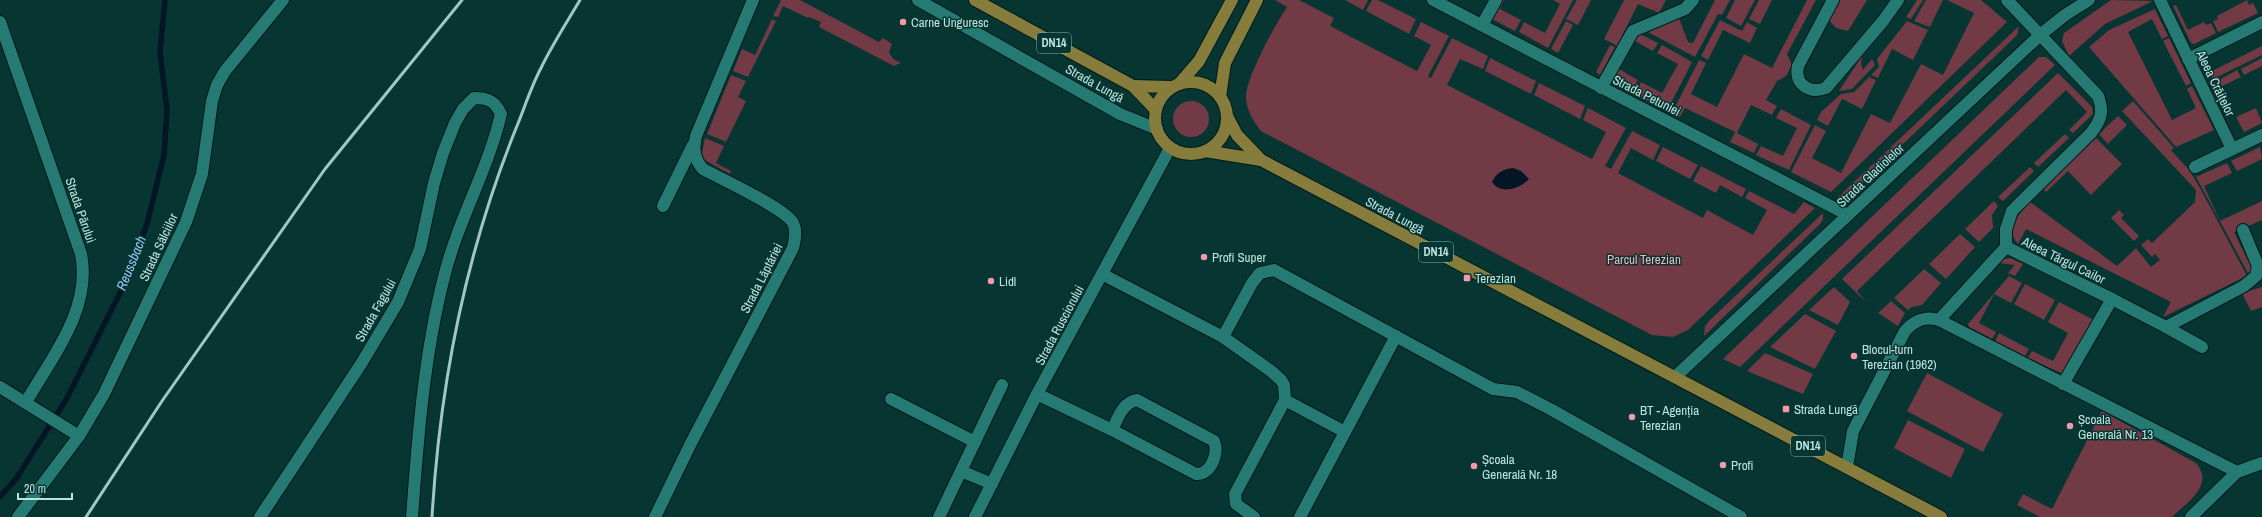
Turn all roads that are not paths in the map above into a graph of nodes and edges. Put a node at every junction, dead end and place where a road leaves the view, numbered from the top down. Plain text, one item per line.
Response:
1 (283, 0) edge
2 (753, 0) edge
3 (918, 0) edge
4 (975, 0) edge
5 (1232, 0) edge
6 (1257, 0) edge
7 (1433, 0) edge
8 (1496, 0) edge
9 (1693, 0) edge
10 (1833, 0) edge
11 (1898, 0) edge
12 (2007, 0) edge
13 (2089, 0) edge
14 (2160, 0) edge
15 (0, 22) edge
16 (2262, 22) edge
17 (1482, 25) junction
18 (2040, 35) junction
19 (2188, 59) junction
20 (1176, 85) junction
21 (1134, 86) junction
22 (1601, 88) junction
23 (1220, 97) junction
24 (1156, 110) junction
25 (1227, 116) junction
26 (1157, 129) junction
27 (2262, 135) edge
28 (694, 143) junction
29 (1170, 148) junction
30 (2232, 149) junction
31 (1205, 151) junction
32 (1261, 160) junction
33 (2195, 167) dead end
34 (663, 206) dead end
35 (1848, 215) junction
36 (2243, 230) dead end
37 (2006, 247) junction
38 (1102, 274) junction
39 (2112, 299) junction
40 (1940, 320) junction
41 (2166, 327) junction
42 (1396, 336) junction
43 (1223, 337) junction
44 (2202, 347) dead end
45 (1675, 377) junction
46 (2063, 384) junction
47 (1002, 385) dead end
48 (0, 387) edge
49 (1037, 394) junction
50 (891, 399) dead end
51 (1285, 400) junction
52 (29, 404) junction
53 (1112, 430) junction
54 (1345, 432) junction
55 (79, 436) junction
56 (975, 442) junction
57 (2262, 463) edge
58 (1847, 467) junction
59 (961, 471) junction
60 (2237, 472) junction
61 (992, 484) junction
62 (1249, 514) edge
63 (978, 516) edge
64 (18, 517) edge
65 (260, 517) edge
66 (412, 517) edge
67 (656, 517) edge
68 (939, 517) edge
69 (1300, 517) edge
70 (1741, 517) edge
71 (1941, 517) edge
72 (2191, 517) edge

1 - 55 street, Strada Sălciilor
2 - 28 street
3 - 26 street, Strada Lungă
4 - 21 main road, Strada Lungă / DN14
5 - 20 main road
6 - 23 main road
7 - 17 street, Strada Petuniei
8 - 17 street
9 - 22 street
10 - 11 street
12 - 18 street
13 - 18 street, Strada Gladiolelor
14 - 19 street, Aleea Crăițelor
15 - 52 street, Strada Părului
16 - 19 street
17 - 22 street, Strada Petuniei
18 - 35 street, Strada Gladiolelor
18 - 37 street
19 - 30 street, Aleea Crăițelor
20 - 21 main road, Strada Lungă
20 - 23 main road
20 - 24 main road
21 - 24 main road, Strada Lungă / DN14
22 - 35 street, Strada Petuniei
23 - 25 main road, DN14
24 - 26 main road
25 - 31 main road
25 - 32 main road, Strada Lungă / DN14
26 - 29 main road
27 - 30 street
28 - 34 street
28 - 67 street, Strada Lăptăriei
29 - 31 main road, DN14
29 - 38 street, Strada Rusciorului
30 - 33 street
31 - 32 main road, Strada Lungă / DN14
32 - 45 main road, Strada Lungă / DN14
35 - 45 street, Strada Gladiolelor
36 - 41 street
37 - 39 street, Aleea Târgul Cailor
37 - 40 street, Aleea Târgul Cailor
38 - 43 street
38 - 49 street, Strada Rusciorului
39 - 41 street, Aleea Târgul Cailor
39 - 46 street, Aleea Târgul Cailor
40 - 46 street
40 - 58 street
41 - 44 street, Aleea Târgul Cailor
42 - 43 street
42 - 54 street
42 - 70 street
43 - 51 street
45 - 58 main road, Strada Lungă / DN14
46 - 60 street
47 - 56 street
48 - 52 street
49 - 53 street
49 - 61 street, Strada Rusciorului
50 - 56 street
51 - 54 street
51 - 62 street
52 - 55 street
53 - 53 street
54 - 69 street
55 - 64 street, Strada Sălciilor
56 - 59 street
57 - 60 street
58 - 71 main road, Strada Lungă / DN14
59 - 61 street
59 - 68 street
60 - 72 street
61 - 63 street, Strada Rusciorului
65 - 66 street, Strada Fagului

